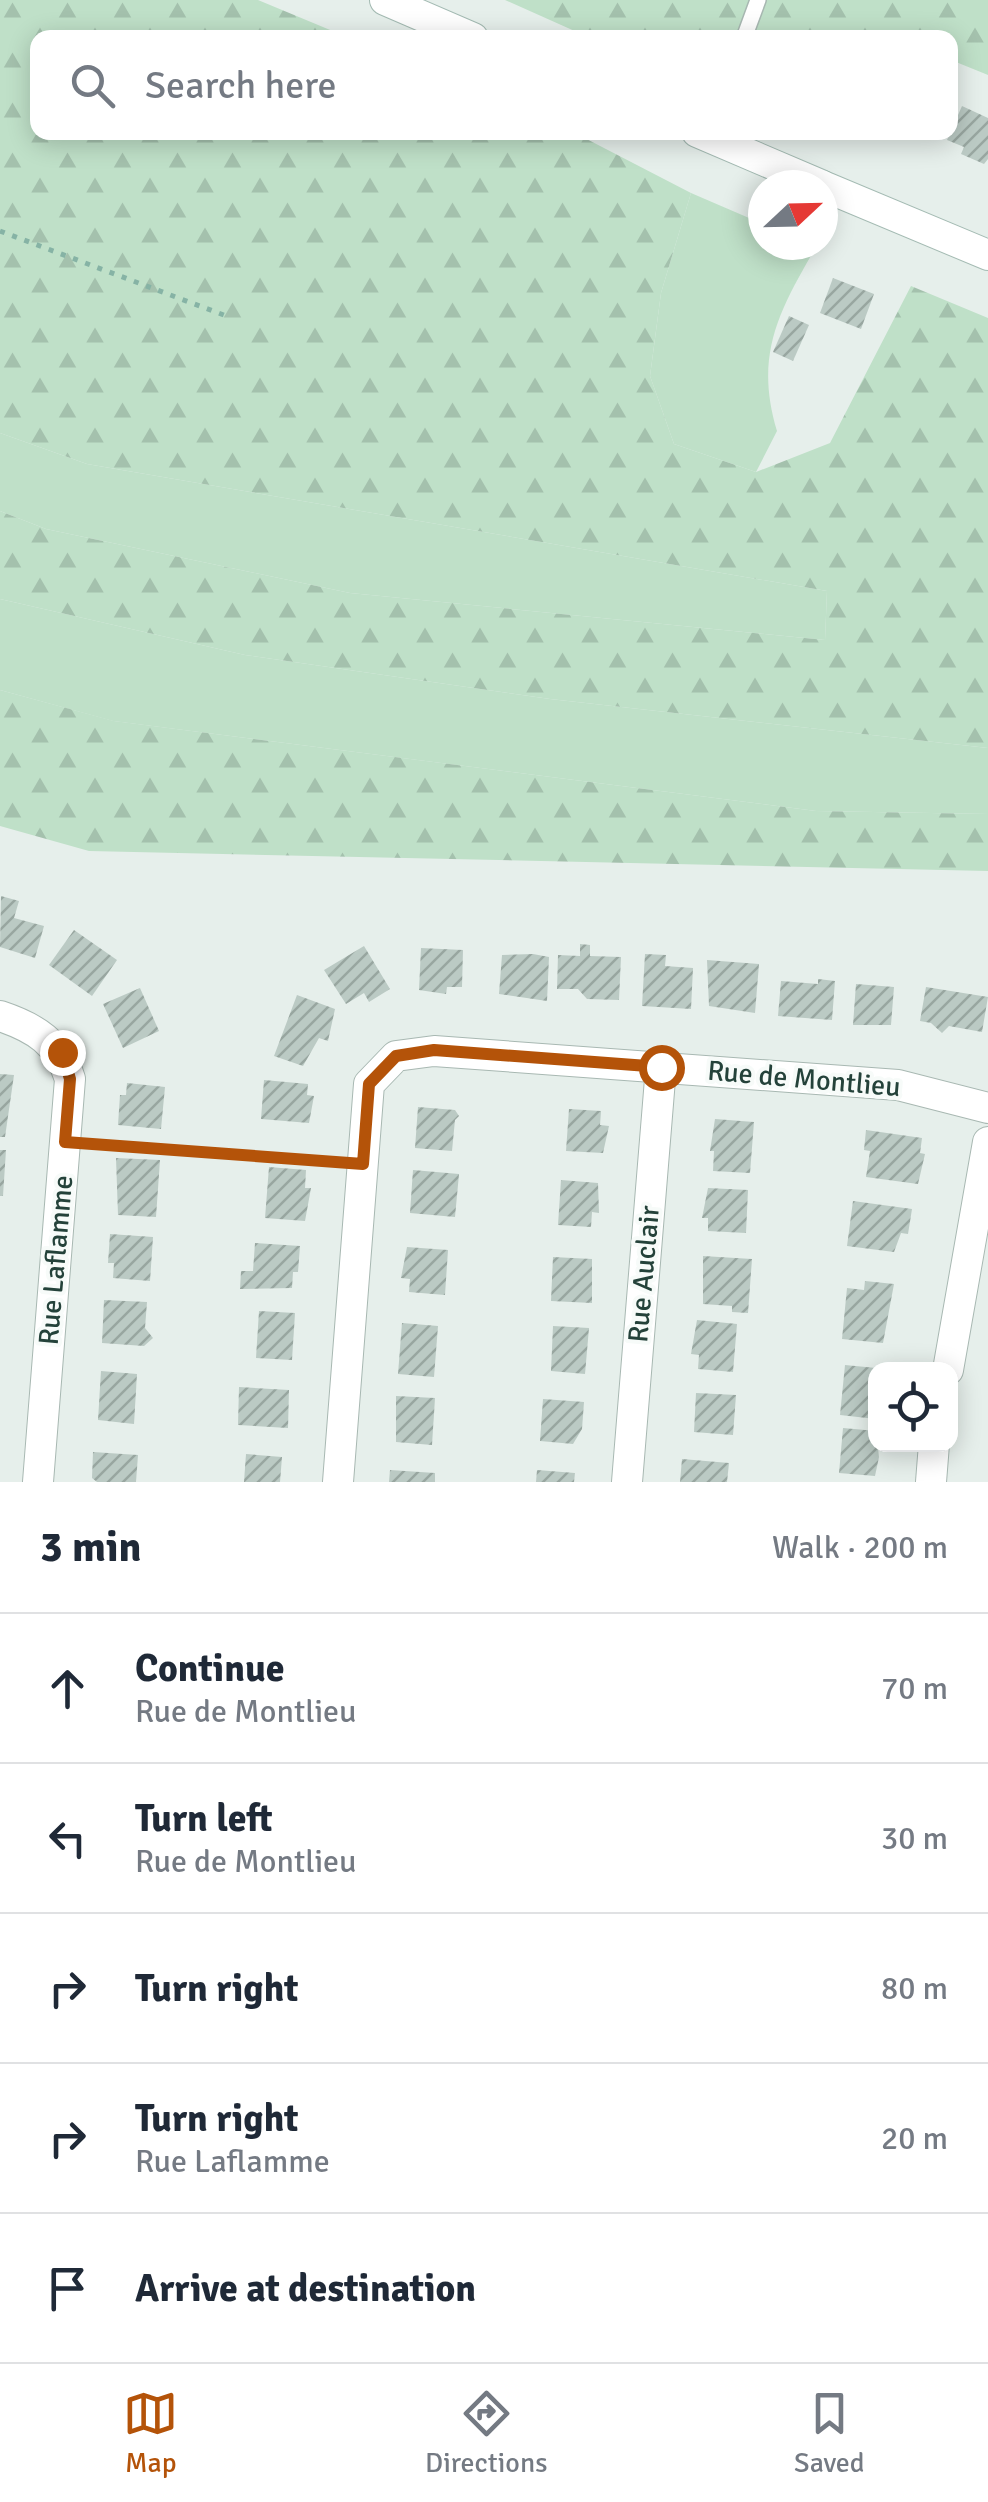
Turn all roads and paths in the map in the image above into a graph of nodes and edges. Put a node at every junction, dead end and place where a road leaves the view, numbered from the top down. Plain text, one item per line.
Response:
1 (385, 0) edge
2 (758, 0) edge
3 (454, 30) edge
4 (747, 30) edge
5 (717, 140) edge
6 (785, 170) edge
7 (838, 193) edge
8 (0, 230) edge
9 (988, 254) edge
10 (229, 316) dead end
11 (0, 1016) edge
12 (661, 1067) junction
13 (988, 1108) edge
14 (65, 1142) junction
15 (988, 1142) edge
16 (363, 1164) junction
17 (949, 1362) edge
18 (933, 1452) edge
19 (38, 1482) edge
20 (338, 1482) edge
21 (627, 1482) edge
22 (931, 1482) edge

1 - 3 street
2 - 4 lane
5 - 6 street
7 - 9 street
8 - 10 path
11 - 14 street, Rue Laflamme
12 - 13 street, Rue de Montlieu
12 - 16 street, Rue de Montlieu
12 - 21 street, Rue Auclair
14 - 16 path
14 - 19 street, Rue Laflamme
15 - 17 street
16 - 20 street, Rue de Montlieu
18 - 22 street

